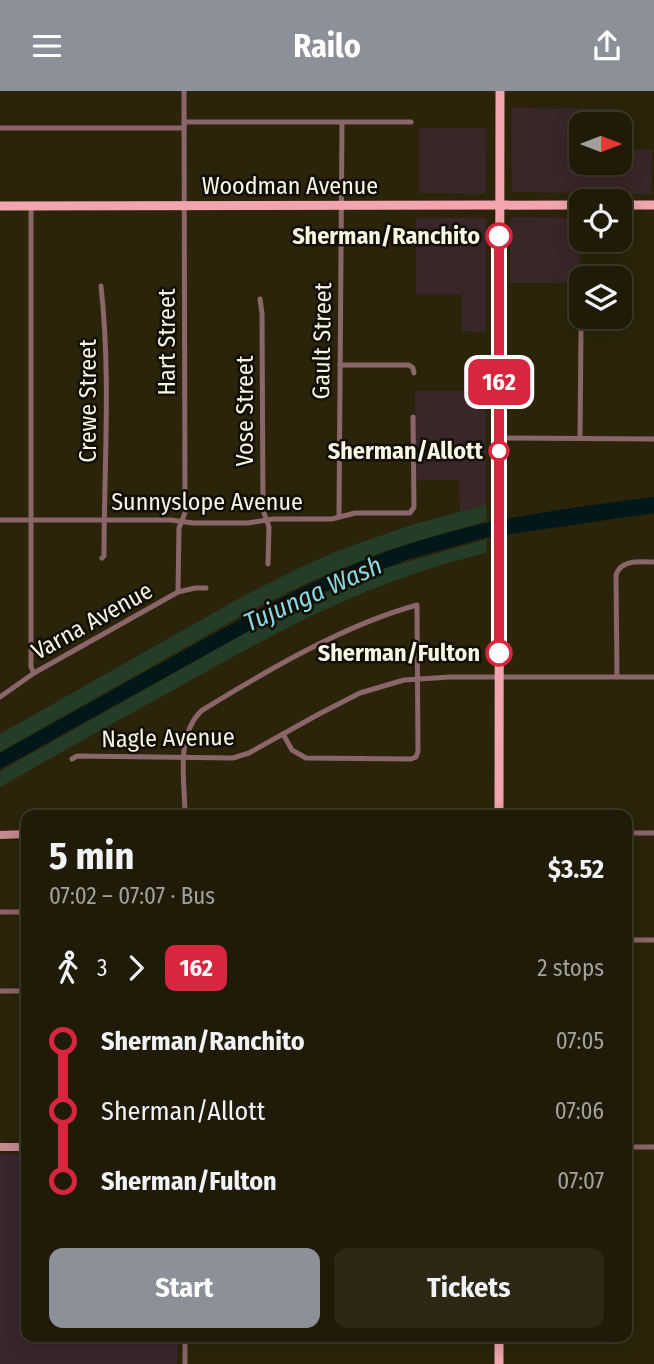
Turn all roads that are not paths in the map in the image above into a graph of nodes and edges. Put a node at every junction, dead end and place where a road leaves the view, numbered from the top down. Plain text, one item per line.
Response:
1 (184, 91) edge
2 (499, 91) edge
3 (411, 122) dead end
4 (342, 123) junction
5 (184, 125) junction
6 (0, 128) edge
7 (499, 205) junction
8 (569, 205) edge
9 (632, 205) edge
10 (654, 205) edge
11 (0, 206) edge
12 (31, 206) junction
13 (185, 206) junction
14 (341, 206) junction
15 (101, 286) dead end
16 (260, 299) dead end
17 (581, 329) edge
18 (340, 365) junction
19 (414, 373) dead end
20 (413, 417) dead end
21 (499, 438) junction
22 (580, 438) junction
23 (654, 439) edge
24 (339, 455) junction
25 (413, 455) junction
26 (339, 516) junction
27 (0, 520) edge
28 (31, 520) junction
29 (266, 520) junction
30 (104, 521) junction
31 (182, 521) junction
32 (102, 558) dead end
33 (654, 562) edge
34 (268, 564) dead end
35 (206, 589) dead end
36 (178, 592) junction
37 (34, 673) junction
38 (498, 676) junction
39 (617, 677) junction
40 (654, 677) edge
41 (418, 678) junction
42 (0, 697) edge
43 (283, 734) junction
44 (72, 759) dead end
45 (185, 759) junction
46 (185, 810) edge
47 (499, 810) edge
48 (632, 833) edge
49 (654, 833) edge
50 (21, 834) edge
51 (0, 835) edge
52 (0, 912) edge
53 (21, 912) edge
54 (632, 940) edge
55 (654, 940) edge
56 (0, 991) edge
57 (21, 991) edge
58 (0, 1147) edge
59 (21, 1147) edge
60 (632, 1147) edge
61 (654, 1147) edge
62 (185, 1342) edge
63 (499, 1342) edge
64 (185, 1364) edge
65 (499, 1364) edge

1 - 5 street, Hart Street
2 - 7 main road
3 - 4 street
4 - 5 street
4 - 14 street, Gault Street
5 - 6 street
5 - 13 street, Hart Street
7 - 8 main road, Woodman Avenue
7 - 14 main road, Woodman Avenue
7 - 21 main road
9 - 10 main road
11 - 12 main road, Woodman Avenue
12 - 13 main road, Woodman Avenue
12 - 28 street
13 - 14 main road, Woodman Avenue
13 - 31 street, Hart Street
14 - 18 street, Gault Street
15 - 30 street, Crewe Street
16 - 29 street, Vose Street
17 - 22 street
18 - 19 street
18 - 24 street, Gault Street
20 - 25 street
21 - 22 street
21 - 38 main road
22 - 23 street
24 - 25 street
24 - 26 street, Gault Street
25 - 26 street, Sunnyslope Avenue
26 - 29 street, Sunnyslope Avenue
27 - 28 street, Sunnyslope Avenue
28 - 30 street, Sunnyslope Avenue
28 - 37 street
29 - 31 street, Sunnyslope Avenue
29 - 34 street, Vose Street
30 - 31 street, Sunnyslope Avenue
30 - 32 street, Crewe Street
31 - 36 street, Hart Street
33 - 39 street
35 - 36 street, Varna Avenue
36 - 37 street, Varna Avenue
37 - 42 street, Varna Avenue
38 - 39 street
38 - 41 street
38 - 47 main road
39 - 40 street
41 - 43 street
41 - 43 street
41 - 45 street
43 - 45 street, Nagle Avenue
44 - 45 street, Nagle Avenue
45 - 46 street
48 - 49 street
50 - 51 street
52 - 53 street
54 - 55 street
56 - 57 street
58 - 59 street
60 - 61 street
62 - 64 street
63 - 65 main road

